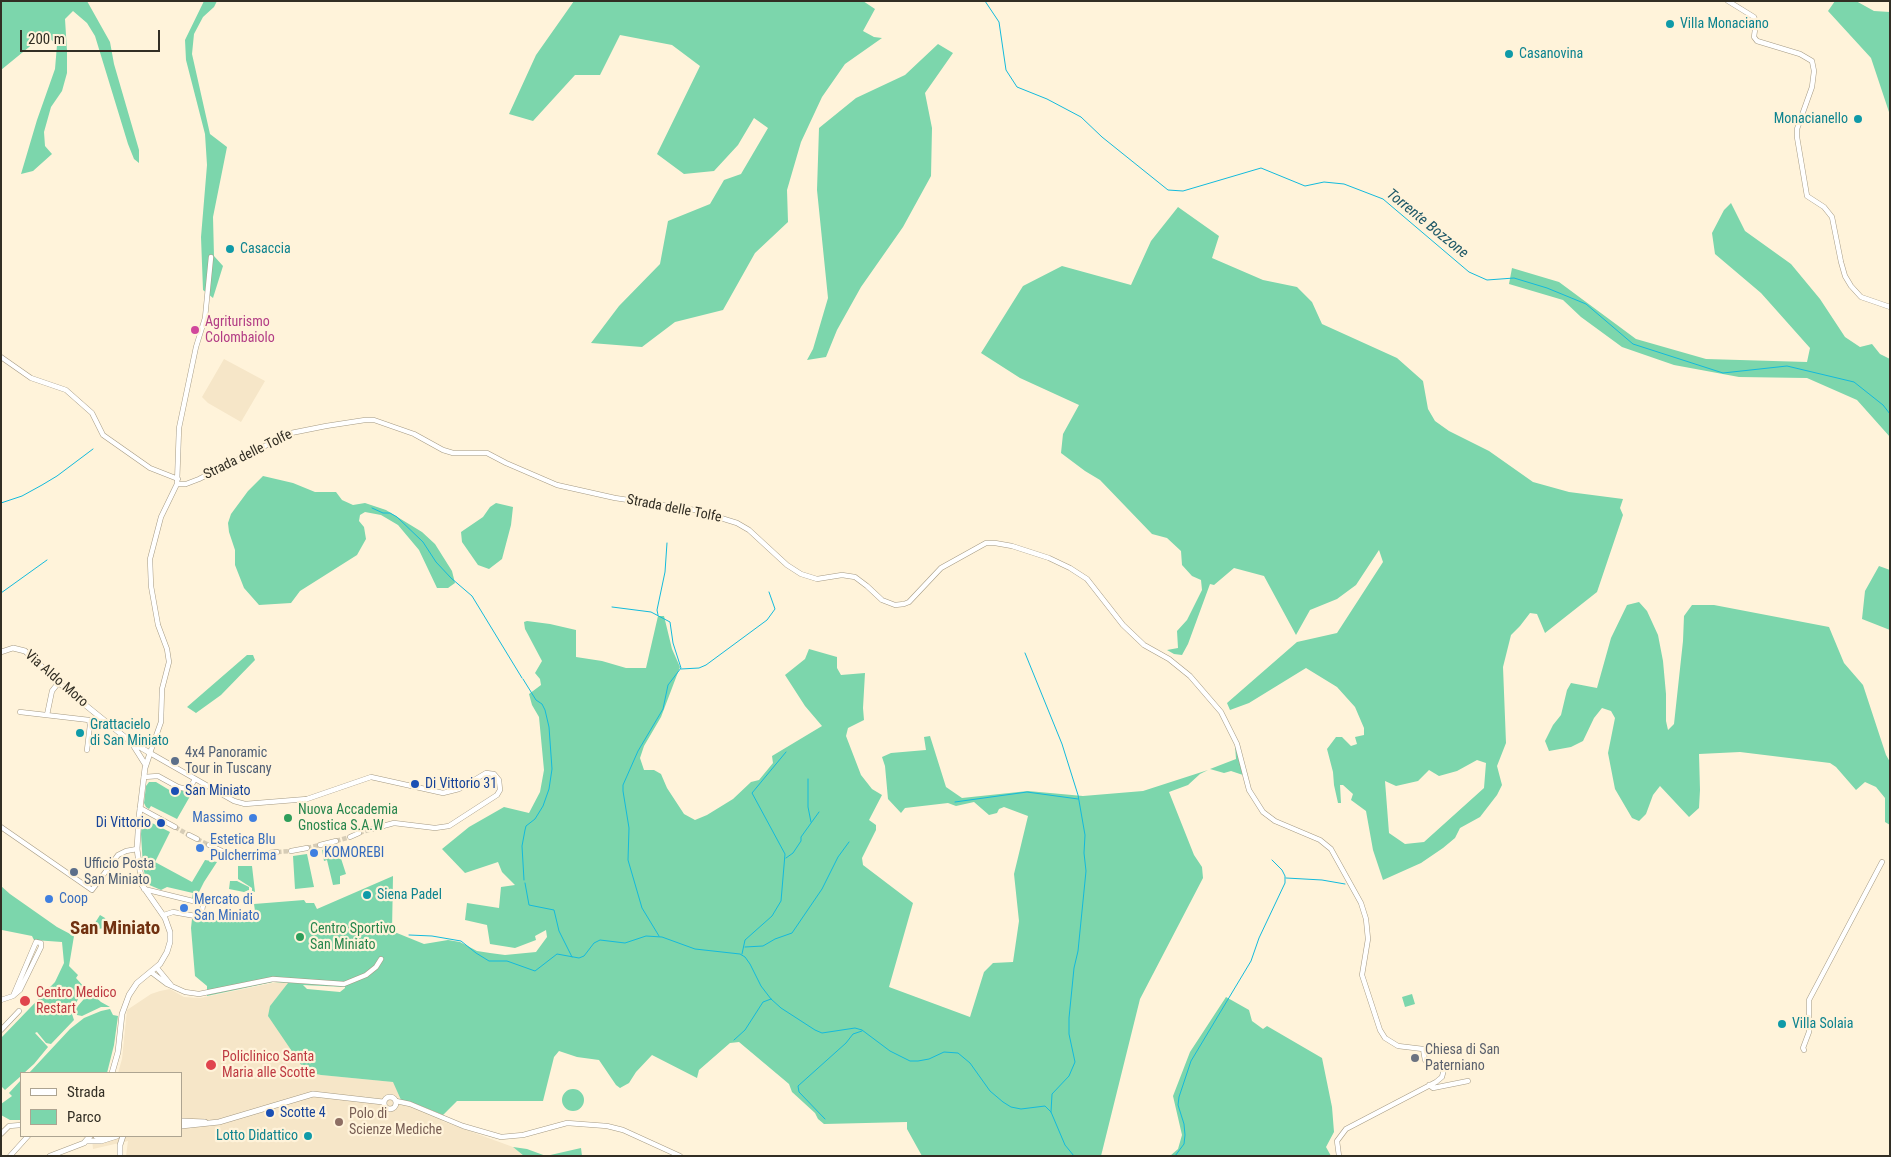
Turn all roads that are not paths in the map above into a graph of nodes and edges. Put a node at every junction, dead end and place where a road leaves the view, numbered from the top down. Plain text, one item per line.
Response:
1 (1728, 1) edge
2 (211, 257) dead end
3 (1890, 307) edge
4 (1, 357) edge
5 (178, 482) junction
6 (1, 652) edge
7 (59, 682) junction
8 (20, 712) dead end
9 (47, 715) junction
10 (131, 742) junction
11 (87, 750) dead end
12 (150, 753) junction
13 (146, 764) junction
14 (144, 777) junction
15 (195, 779) junction
16 (140, 808) junction
17 (1, 827) edge
18 (175, 827) tunnel mouth
19 (372, 829) tunnel mouth
20 (359, 834) tunnel mouth
21 (189, 835) tunnel mouth
22 (350, 837) tunnel mouth
23 (197, 839) tunnel mouth
24 (336, 841) tunnel mouth
25 (209, 845) tunnel mouth
26 (320, 846) tunnel mouth
27 (307, 848) tunnel mouth
28 (137, 849) junction
29 (222, 851) tunnel mouth
30 (292, 851) tunnel mouth
31 (278, 852) tunnel mouth
32 (267, 853) tunnel mouth
33 (236, 854) tunnel mouth
34 (252, 854) tunnel mouth
35 (1882, 862) dead end
36 (144, 888) junction
37 (160, 893) junction
38 (151, 899) junction
39 (164, 915) junction
40 (382, 959) dead end
41 (157, 968) junction
42 (151, 972) junction
43 (174, 987) junction
44 (13, 996) junction
45 (1, 1000) edge
46 (19, 1011) dead end
47 (1, 1030) edge
48 (1804, 1050) dead end
49 (112, 1072) edge
50 (1468, 1081) dead end
51 (1430, 1085) junction
52 (396, 1101) junction
53 (383, 1102) junction
54 (182, 1121) edge
55 (208, 1124) junction
56 (20, 1125) edge
57 (182, 1126) edge
58 (1, 1134) edge
59 (27, 1137) edge
60 (114, 1137) edge
61 (123, 1137) edge
62 (89, 1138) edge
63 (10, 1156) edge
64 (50, 1156) edge
65 (120, 1156) edge
66 (680, 1156) edge
67 (1339, 1156) edge

1 - 3 street
2 - 5 street
4 - 5 street
5 - 12 street
5 - 51 street, Strada delle Tolfe
6 - 7 street, Via Aldo Moro
7 - 9 street
7 - 10 street, Via Aldo Moro
8 - 9 street
9 - 11 street
10 - 12 street, Via Aldo Moro
10 - 13 street, Via Aldo Moro
12 - 13 street
12 - 15 street
13 - 14 street
14 - 15 street
14 - 16 street
15 - 19 street
16 - 18 street
16 - 28 street
17 - 28 street
20 - 22 street
21 - 23 street
24 - 26 street
25 - 29 street
27 - 30 street
28 - 36 street
31 - 32 street
33 - 34 street
35 - 48 street
36 - 37 street
36 - 38 street
37 - 38 street
37 - 39 street
38 - 39 street
39 - 41 street
40 - 43 street
41 - 42 street
41 - 43 street
42 - 43 street
42 - 49 street
44 - 44 street
44 - 45 street
46 - 47 street
50 - 51 street
51 - 67 street, Strada delle Tolfe
52 - 53 street
52 - 53 street
52 - 66 street
53 - 55 street
54 - 55 street
55 - 57 street
56 - 58 street
59 - 63 street
60 - 62 street
61 - 65 street
62 - 64 street

